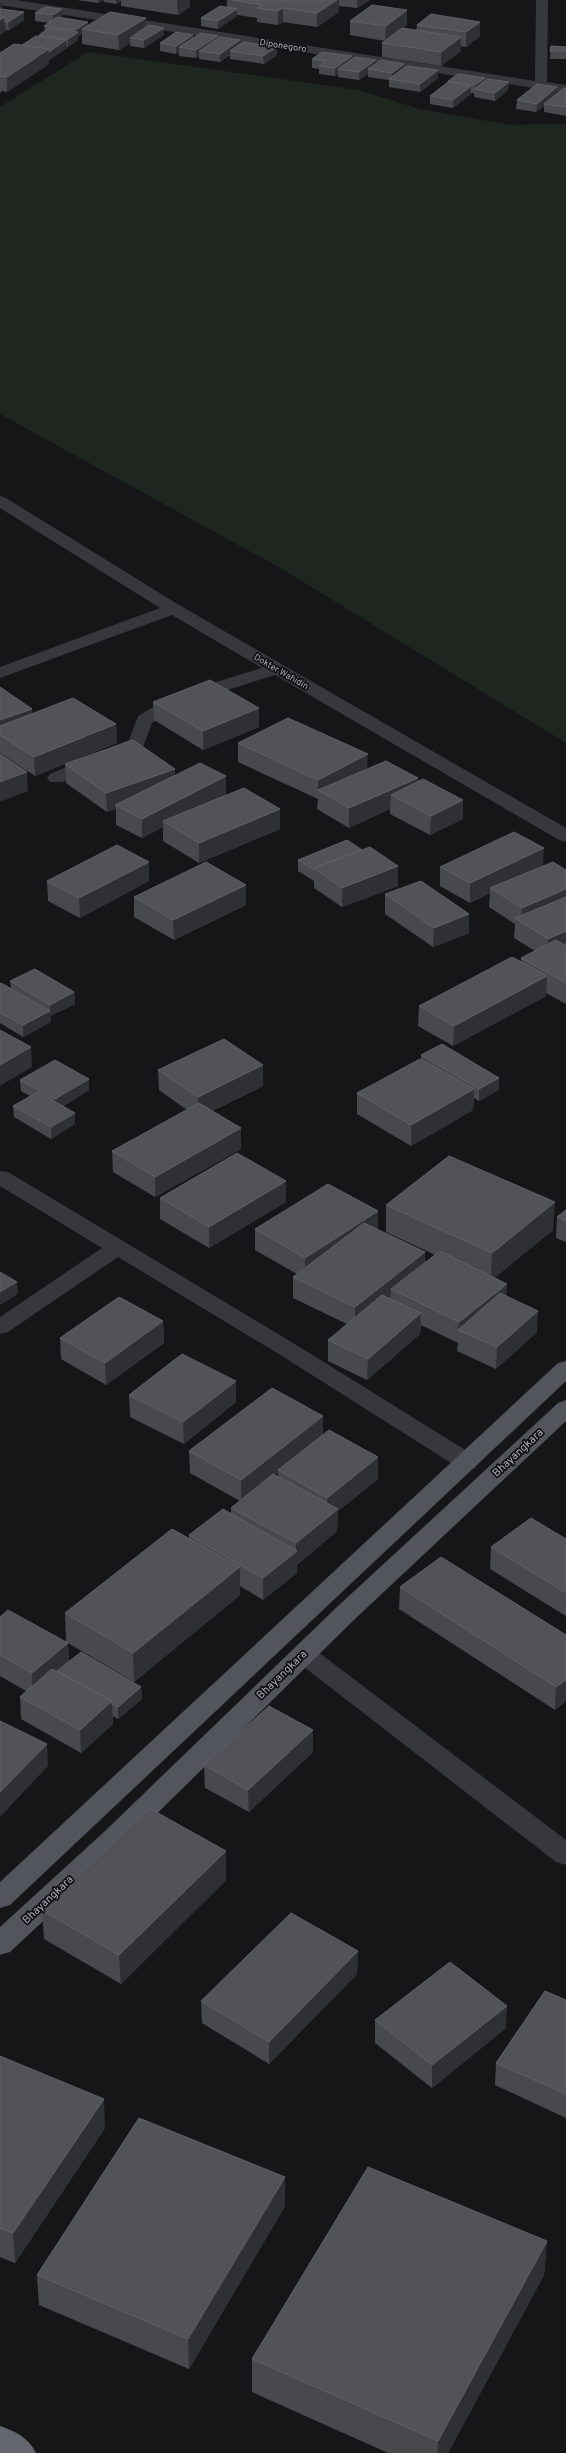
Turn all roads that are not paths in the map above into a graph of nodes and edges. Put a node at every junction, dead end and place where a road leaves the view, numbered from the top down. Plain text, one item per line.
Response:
1 (542, 0) edge
2 (0, 1) edge
3 (541, 85) junction
4 (566, 89) edge
5 (0, 501) edge
6 (173, 609) junction
7 (276, 669) junction
8 (0, 673) edge
9 (56, 778) dead end
10 (566, 836) edge
11 (0, 1177) edge
12 (118, 1247) junction
13 (0, 1327) edge
14 (566, 1368) edge
15 (566, 1408) edge
16 (467, 1462) junction
17 (304, 1654) junction
18 (566, 1855) edge
19 (0, 1898) edge
20 (0, 1944) edge
21 (0, 2440) edge
22 (20, 2453) edge

1 - 3 street
2 - 3 street, Diponegoro
3 - 4 street, Diponegoro
5 - 6 street, Dokter Wahidin
6 - 7 street, Dokter Wahidin
6 - 8 street
7 - 9 street
7 - 10 street, Dokter Wahidin
11 - 12 street
12 - 13 street
12 - 16 street
14 - 16 main road
15 - 17 main road, Bhayangkara
16 - 19 main road
17 - 18 street
17 - 20 main road, Bhayangkara
21 - 22 highway

